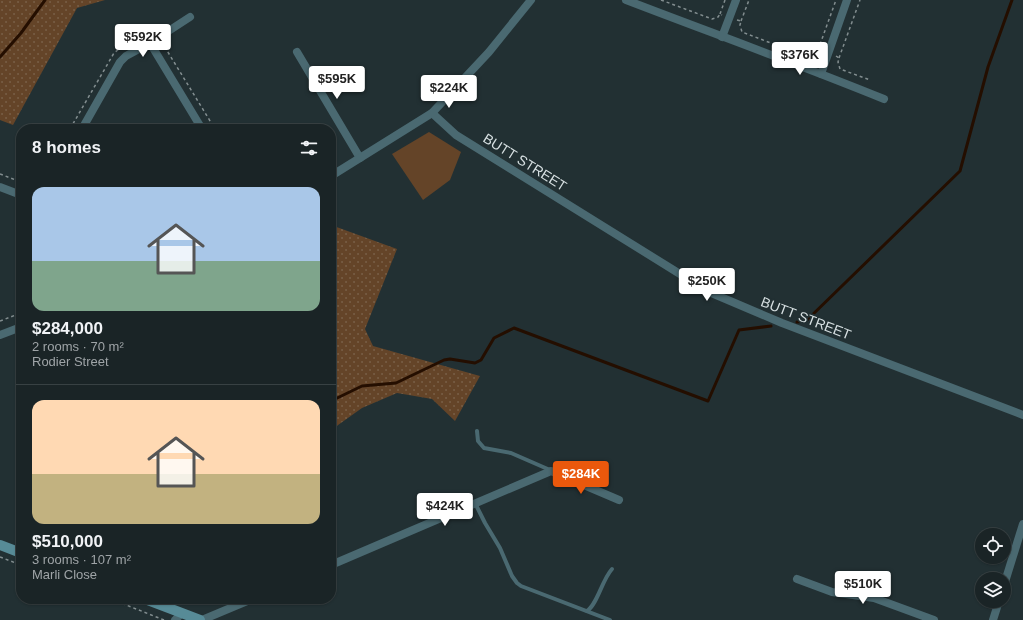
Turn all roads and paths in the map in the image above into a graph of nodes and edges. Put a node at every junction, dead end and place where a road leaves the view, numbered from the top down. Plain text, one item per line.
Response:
1 (531, 0) edge
2 (626, 0) edge
3 (661, 0) edge
4 (725, 0) edge
5 (736, 0) edge
6 (749, 0) edge
7 (836, 0) edge
8 (847, 0) edge
9 (860, 0) edge
10 (720, 14) junction
11 (190, 17) dead end
12 (730, 17) junction
13 (741, 21) junction
14 (162, 35) junction
15 (722, 37) junction
16 (150, 43) junction
17 (818, 50) junction
18 (297, 52) dead end
19 (829, 54) junction
20 (839, 58) junction
21 (821, 74) junction
22 (870, 80) dead end
23 (884, 99) dead end
24 (432, 114) junction
25 (85, 124) edge
26 (199, 124) edge
27 (212, 124) edge
28 (360, 158) junction
29 (336, 173) edge
30 (0, 174) edge
31 (16, 180) edge
32 (0, 187) edge
33 (16, 193) edge
34 (16, 315) edge
35 (0, 321) edge
36 (16, 329) edge
37 (0, 335) edge
38 (1023, 415) edge
39 (477, 431) dead end
40 (551, 471) junction
41 (620, 500) dead end
42 (476, 503) junction
43 (1023, 524) edge
44 (0, 545) edge
45 (16, 550) edge
46 (0, 557) edge
47 (16, 563) edge
48 (336, 563) edge
49 (612, 569) dead end
50 (1008, 572) edge
51 (797, 579) dead end
52 (124, 604) edge
53 (155, 604) edge
54 (240, 604) edge
55 (997, 608) edge
56 (587, 611) junction
57 (178, 616) edge
58 (164, 620) edge
59 (201, 620) edge
60 (610, 620) edge
61 (934, 620) edge
62 (993, 620) edge

1 - 24 street
2 - 15 street
3 - 10 path
4 - 10 path
5 - 12 street
6 - 13 path
7 - 17 path
8 - 19 street
9 - 20 path
10 - 12 path
11 - 14 street
12 - 13 path
12 - 15 street
13 - 17 path
14 - 16 street
14 - 27 path
15 - 21 street
16 - 25 street
16 - 26 street
17 - 19 path
18 - 28 street
19 - 20 path
19 - 21 street
20 - 22 path
21 - 23 street
24 - 28 street
24 - 38 street, BUTT STREET
28 - 29 street
30 - 31 path
32 - 33 street
34 - 35 path
36 - 37 street
39 - 40 lane
40 - 41 street
40 - 42 street
42 - 48 street
42 - 56 lane
43 - 50 street
44 - 45 street
46 - 47 path
49 - 56 lane
51 - 61 street
52 - 58 path
53 - 57 street
54 - 59 street
55 - 62 street
56 - 60 lane
57 - 59 street

